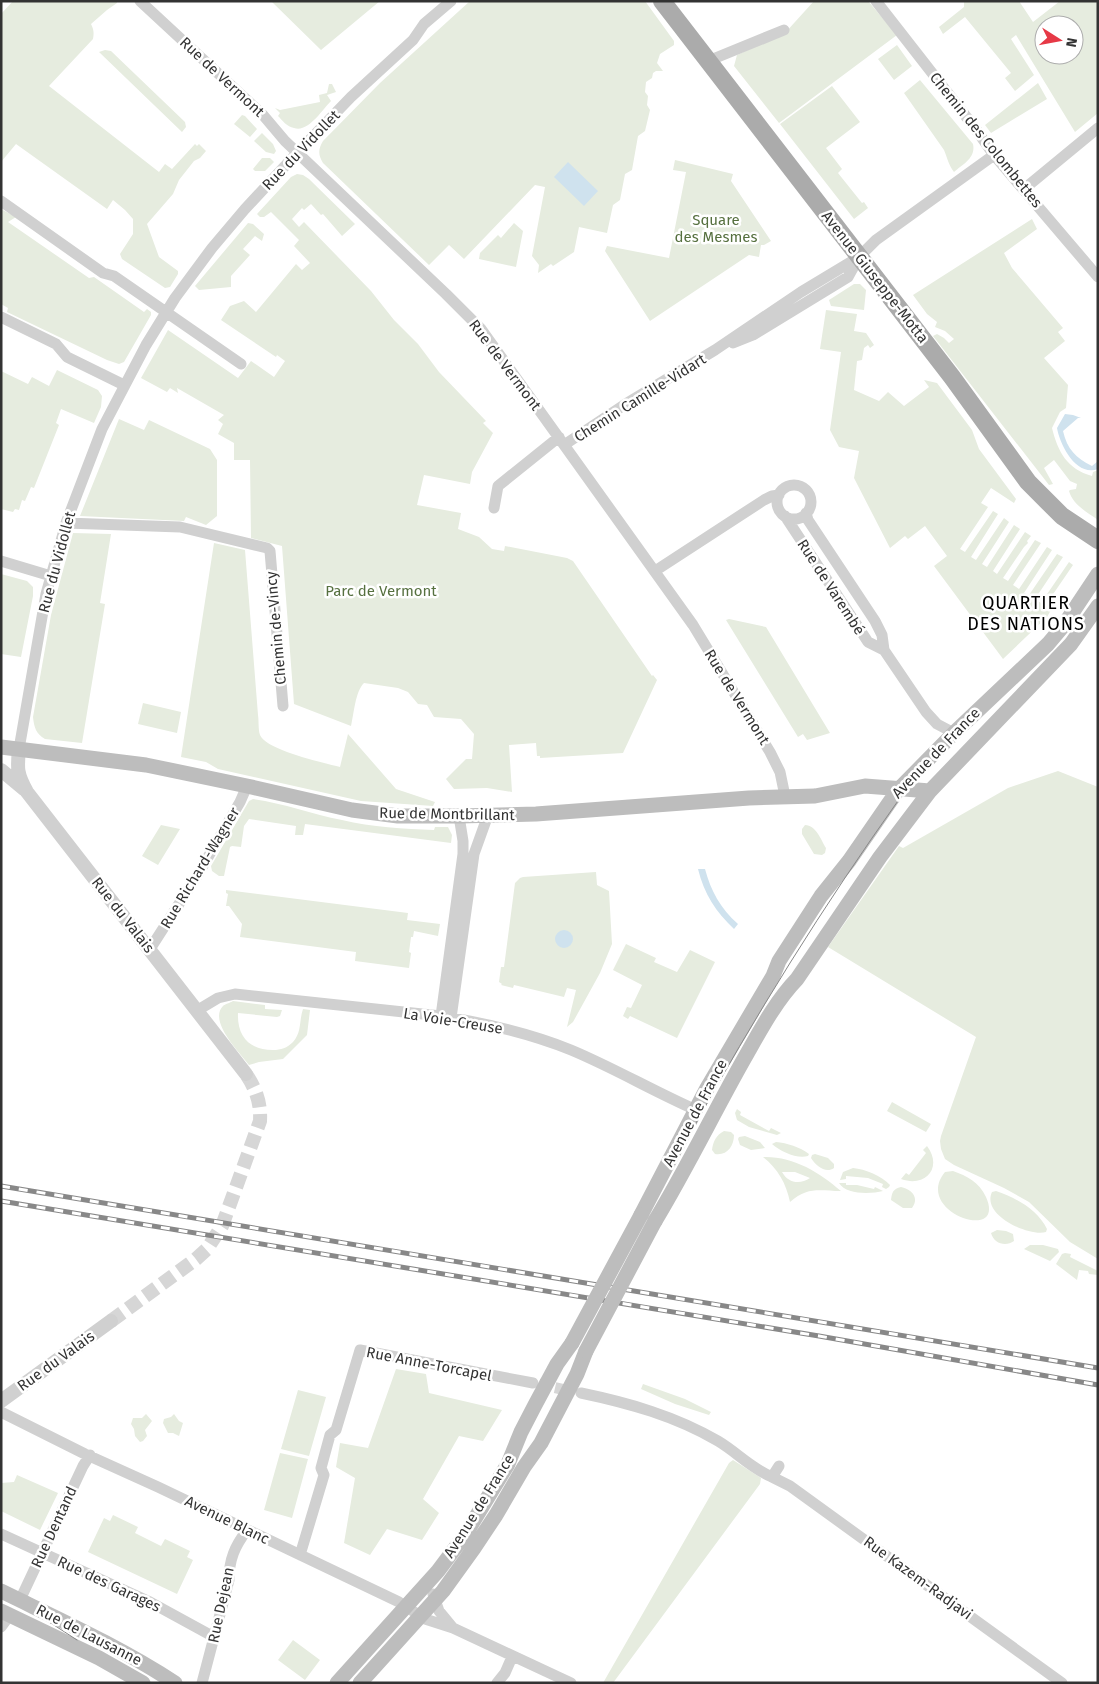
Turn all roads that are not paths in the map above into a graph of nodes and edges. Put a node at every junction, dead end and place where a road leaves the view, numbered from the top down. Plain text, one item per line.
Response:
1 (140, 1) edge
2 (451, 1) edge
3 (662, 1) edge
4 (876, 1) edge
5 (784, 30) dead end
6 (708, 61) junction
7 (1098, 128) edge
8 (298, 152) junction
9 (994, 155) junction
10 (1024, 189) junction
11 (1, 201) edge
12 (859, 257) junction
13 (1098, 277) edge
14 (166, 312) junction
15 (1, 317) edge
16 (241, 364) dead end
17 (124, 385) junction
18 (562, 441) junction
19 (779, 495) junction
20 (494, 508) dead end
21 (806, 513) junction
22 (785, 516) junction
23 (66, 523) junction
24 (1098, 540) edge
25 (1, 561) edge
26 (655, 571) junction
27 (1098, 574) edge
28 (51, 576) junction
29 (1098, 606) edge
30 (884, 650) junction
31 (282, 706) dead end
32 (954, 733) junction
33 (1, 747) edge
34 (19, 749) junction
35 (1, 770) edge
36 (247, 786) junction
37 (898, 790) junction
38 (930, 791) junction
39 (27, 792) junction
40 (785, 796) junction
41 (488, 815) junction
42 (459, 816) junction
43 (468, 861) junction
44 (150, 949) junction
45 (198, 1010) junction
46 (446, 1017) junction
47 (246, 1074) tunnel mouth
48 (696, 1110) junction
49 (712, 1118) junction
50 (111, 1321) tunnel mouth
51 (533, 1383) tunnel mouth
52 (581, 1393) tunnel mouth
53 (1, 1401) edge
54 (1, 1412) edge
55 (90, 1455) junction
56 (779, 1466) dead end
57 (772, 1477) junction
58 (247, 1530) junction
59 (1, 1534) edge
60 (42, 1553) junction
61 (300, 1555) junction
62 (1, 1591) edge
63 (434, 1597) junction
64 (20, 1600) junction
65 (407, 1606) junction
66 (421, 1616) junction
67 (4, 1617) edge
68 (452, 1628) junction
69 (214, 1637) junction
70 (512, 1657) junction
71 (143, 1683) edge
72 (175, 1683) edge
73 (202, 1683) edge
74 (337, 1683) edge
75 (360, 1683) edge
76 (497, 1683) edge
77 (571, 1683) edge
78 (1062, 1683) edge

1 - 8 street, Rue de Vermont
2 - 8 street, Rue du Vidollet
3 - 6 main road, Avenue Giuseppe-Motta
4 - 9 street, Chemin des Colombettes
5 - 6 street
6 - 12 main road, Avenue Giuseppe-Motta
7 - 10 street
8 - 14 street, Rue du Vidollet
8 - 18 street, Rue de Vermont
9 - 10 street, Chemin des Colombettes
9 - 12 street, Chemin Camille-Vidart
10 - 13 street, Chemin des Colombettes
11 - 14 street
12 - 18 street, Chemin Camille-Vidart
12 - 24 main road, Avenue Giuseppe-Motta
14 - 16 street
14 - 17 street, Rue du Vidollet
15 - 17 street
17 - 23 street, Rue du Vidollet
18 - 20 street, Chemin Camille-Vidart
18 - 26 street, Rue de Vermont
19 - 21 street
19 - 22 street
19 - 26 street
21 - 22 street
21 - 30 street, Rue de Varembé
22 - 30 street, Rue de Varembé
23 - 28 street, Rue du Vidollet
23 - 31 street, Chemin de-Vincy
25 - 28 street
26 - 40 street, Rue de Vermont
27 - 32 main road, Avenue de France
28 - 34 street, Rue du Vidollet
29 - 38 main road, Avenue de France
30 - 32 street, Rue de Varembé
32 - 37 main road, Avenue de France
33 - 34 main road, Rue de Montbrillant
34 - 36 main road, Rue de Montbrillant
34 - 39 street, Rue du Valais
35 - 39 street
36 - 42 main road, Rue de Montbrillant
36 - 44 street, Rue Richard-Wagner
37 - 38 main road, Rue de Montbrillant
37 - 40 main road, Rue de Montbrillant
37 - 48 main road, Avenue de France
38 - 49 main road, Avenue de France
39 - 44 street, Rue du Valais
40 - 41 main road, Rue de Montbrillant
41 - 42 main road, Rue de Montbrillant
41 - 43 street
42 - 43 street
43 - 46 street
44 - 45 street, Rue du Valais
45 - 46 street, La Voie-Creuse
45 - 47 street, Rue du Valais
46 - 48 street, La Voie-Creuse
48 - 49 main road
48 - 65 main road, Avenue de France, bridge
49 - 63 main road, Avenue de France, bridge
50 - 53 street, Rue du Valais
51 - 61 street, Rue Anne-Torcapel
52 - 57 street, Rue Kazem-Radjavi
54 - 55 street, Avenue Blanc
55 - 58 street, Avenue Blanc
55 - 60 street, Rue Dentand
56 - 57 street
57 - 78 street, Rue Kazem-Radjavi
58 - 61 street, Avenue Blanc
58 - 69 street, Rue Dejean
59 - 60 street, Rue des Garages
60 - 64 street, Rue Dentand
60 - 69 street, Rue des Garages
61 - 65 street, Avenue Blanc
62 - 64 main road, Rue de Lausanne
63 - 66 main road, Avenue de France
63 - 68 street
64 - 72 main road, Rue de Lausanne
65 - 66 street, Avenue Blanc
65 - 74 main road, Avenue de France
66 - 68 street, Avenue Blanc
66 - 75 main road, Avenue de France
67 - 71 main road, Rue de Lausanne
68 - 70 street, Avenue Blanc
69 - 73 street, Rue Dejean
70 - 76 street
70 - 77 street, Avenue Blanc

